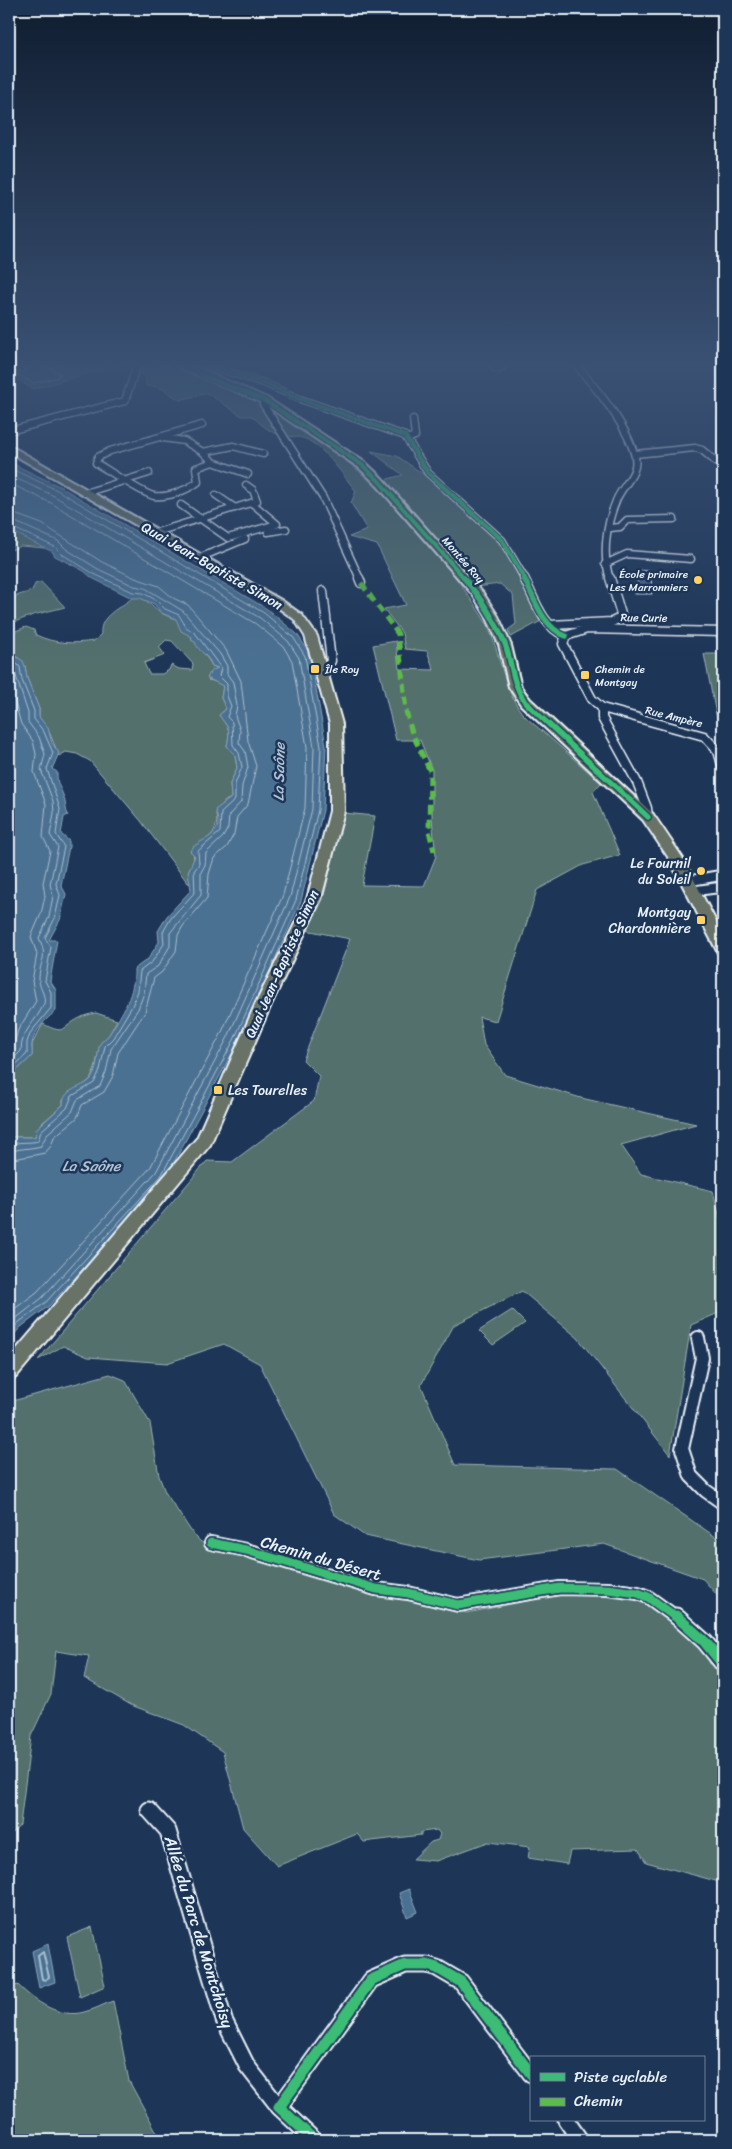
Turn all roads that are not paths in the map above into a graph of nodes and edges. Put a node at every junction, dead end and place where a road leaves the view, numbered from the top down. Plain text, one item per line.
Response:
1 (30, 461) edge
2 (97, 461) edge
3 (300, 461) edge
4 (356, 461) edge
5 (421, 461) edge
6 (635, 461) edge
7 (213, 462) joint
8 (149, 473) dead end
9 (248, 474) dead end
10 (122, 480) junction
11 (246, 485) dead end
12 (85, 492) junction
13 (216, 495) dead end
14 (252, 503) junction
15 (182, 505) dead end
16 (235, 508) junction
17 (200, 519) junction
18 (674, 519) dead end
19 (286, 528) dead end
20 (610, 528) junction
21 (154, 533) junction
22 (199, 558) junction
23 (691, 559) dead end
24 (605, 564) junction
25 (361, 583) dead end
26 (322, 591) dead end
27 (550, 625) junction
28 (723, 632) edge
29 (566, 636) junction
30 (320, 667) junction
31 (602, 708) junction
32 (723, 768) edge
33 (648, 817) junction
34 (723, 875) edge
35 (691, 886) junction
36 (723, 887) edge
37 (723, 949) edge
38 (698, 1338) dead end
39 (9, 1371) edge
40 (723, 1503) edge
41 (211, 1543) dead end
42 (723, 1664) edge
43 (149, 1810) dead end
44 (530, 2073) edge
45 (279, 2107) junction
46 (567, 2122) edge
47 (314, 2140) edge
48 (580, 2140) edge

1 - 12 main road, Quai Jean-Baptiste Simon
2 - 10 street
3 - 25 street
4 - 33 main road, Montée Roy
5 - 27 street
6 - 20 street
7 - 9 street
7 - 10 street
8 - 10 street
10 - 12 street
11 - 14 street
12 - 21 main road, Quai Jean-Baptiste Simon
13 - 16 street
14 - 16 street
14 - 17 street
15 - 17 street
16 - 17 street
17 - 21 street
18 - 20 street
19 - 22 street
20 - 24 street
21 - 22 main road, Quai Jean-Baptiste Simon
22 - 30 main road, Quai Jean-Baptiste Simon
23 - 24 street
24 - 27 street
26 - 30 street
27 - 29 street
28 - 29 street, Rue Curie
29 - 31 street
30 - 39 main road, Quai Jean-Baptiste Simon
31 - 32 street, Rue Ampère
31 - 33 street
33 - 35 main road, Montée Roy
34 - 35 street
35 - 36 street
35 - 37 main road, Montée Roy
38 - 40 street
41 - 42 street, Chemin du Désert
43 - 45 street, Allée du Parc de Montchoisy
44 - 45 street
45 - 47 street, Allée du Parc de Montchoisy
46 - 48 street

